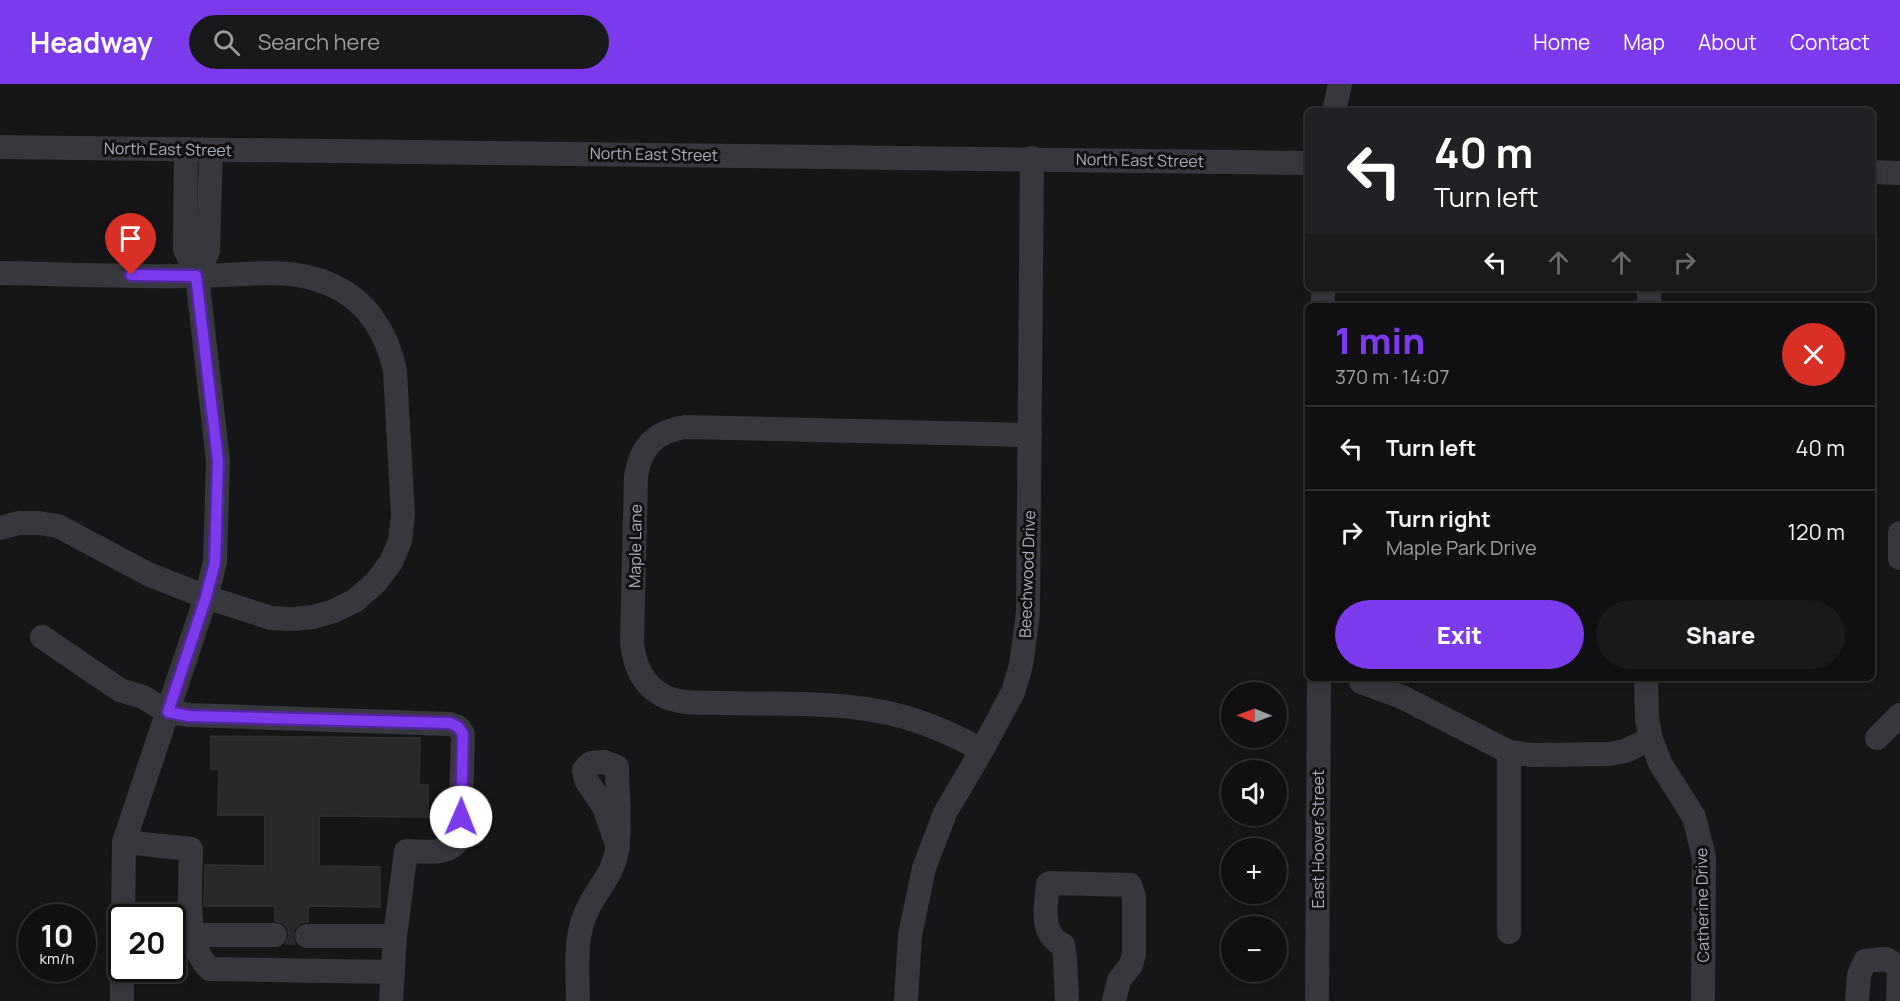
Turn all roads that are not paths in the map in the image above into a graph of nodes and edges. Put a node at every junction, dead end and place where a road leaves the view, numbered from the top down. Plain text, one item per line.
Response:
1 (1340, 84) edge
2 (1335, 108) edge
3 (0, 147) edge
4 (186, 150) junction
5 (211, 150) junction
6 (1032, 158) junction
7 (1305, 163) edge
8 (1875, 172) edge
9 (1900, 173) edge
10 (0, 273) edge
11 (196, 276) junction
12 (1030, 435) junction
13 (0, 528) edge
14 (1900, 533) edge
15 (1900, 558) edge
16 (206, 597) junction
17 (42, 637) dead end
18 (1319, 681) edge
19 (1646, 681) edge
20 (1360, 682) dead end
21 (168, 712) junction
22 (1900, 715) edge
23 (1877, 738) dead end
24 (1651, 739) junction
25 (982, 750) junction
26 (1509, 752) junction
27 (124, 843) junction
28 (618, 847) dead end
29 (123, 904) edge
30 (1509, 932) dead end
31 (194, 935) junction
32 (274, 936) dead end
33 (308, 936) dead end
34 (394, 936) junction
35 (393, 972) junction
36 (122, 982) edge
37 (122, 1001) edge
38 (391, 1001) edge
39 (578, 1001) edge
40 (906, 1001) edge
41 (1067, 1001) edge
42 (1114, 1001) edge
43 (1317, 1001) edge
44 (1703, 1001) edge
45 (1857, 1001) edge
46 (1899, 1001) edge

1 - 2 street
3 - 4 street, North East Street
4 - 5 street, North East Street
4 - 11 street
5 - 6 street, North East Street
5 - 11 street
6 - 7 street, North East Street
6 - 12 street, Beechwood Drive
8 - 9 street
10 - 11 street
11 - 16 street
11 - 16 street
12 - 25 street, Beechwood Drive
12 - 25 street, Maple Lane
13 - 16 street
14 - 15 street
16 - 21 street
17 - 21 street
18 - 43 street, East Hoover Street
19 - 24 street, Catherine Drive
20 - 26 street
21 - 27 street
21 - 34 street
22 - 23 street
24 - 26 street
24 - 44 street, Catherine Drive
25 - 40 street, Beechwood Drive
26 - 30 street
27 - 29 street
27 - 31 street
28 - 39 street
31 - 32 street
31 - 35 street
33 - 34 street
34 - 35 street
35 - 38 street
36 - 37 street
41 - 42 street
45 - 46 street

